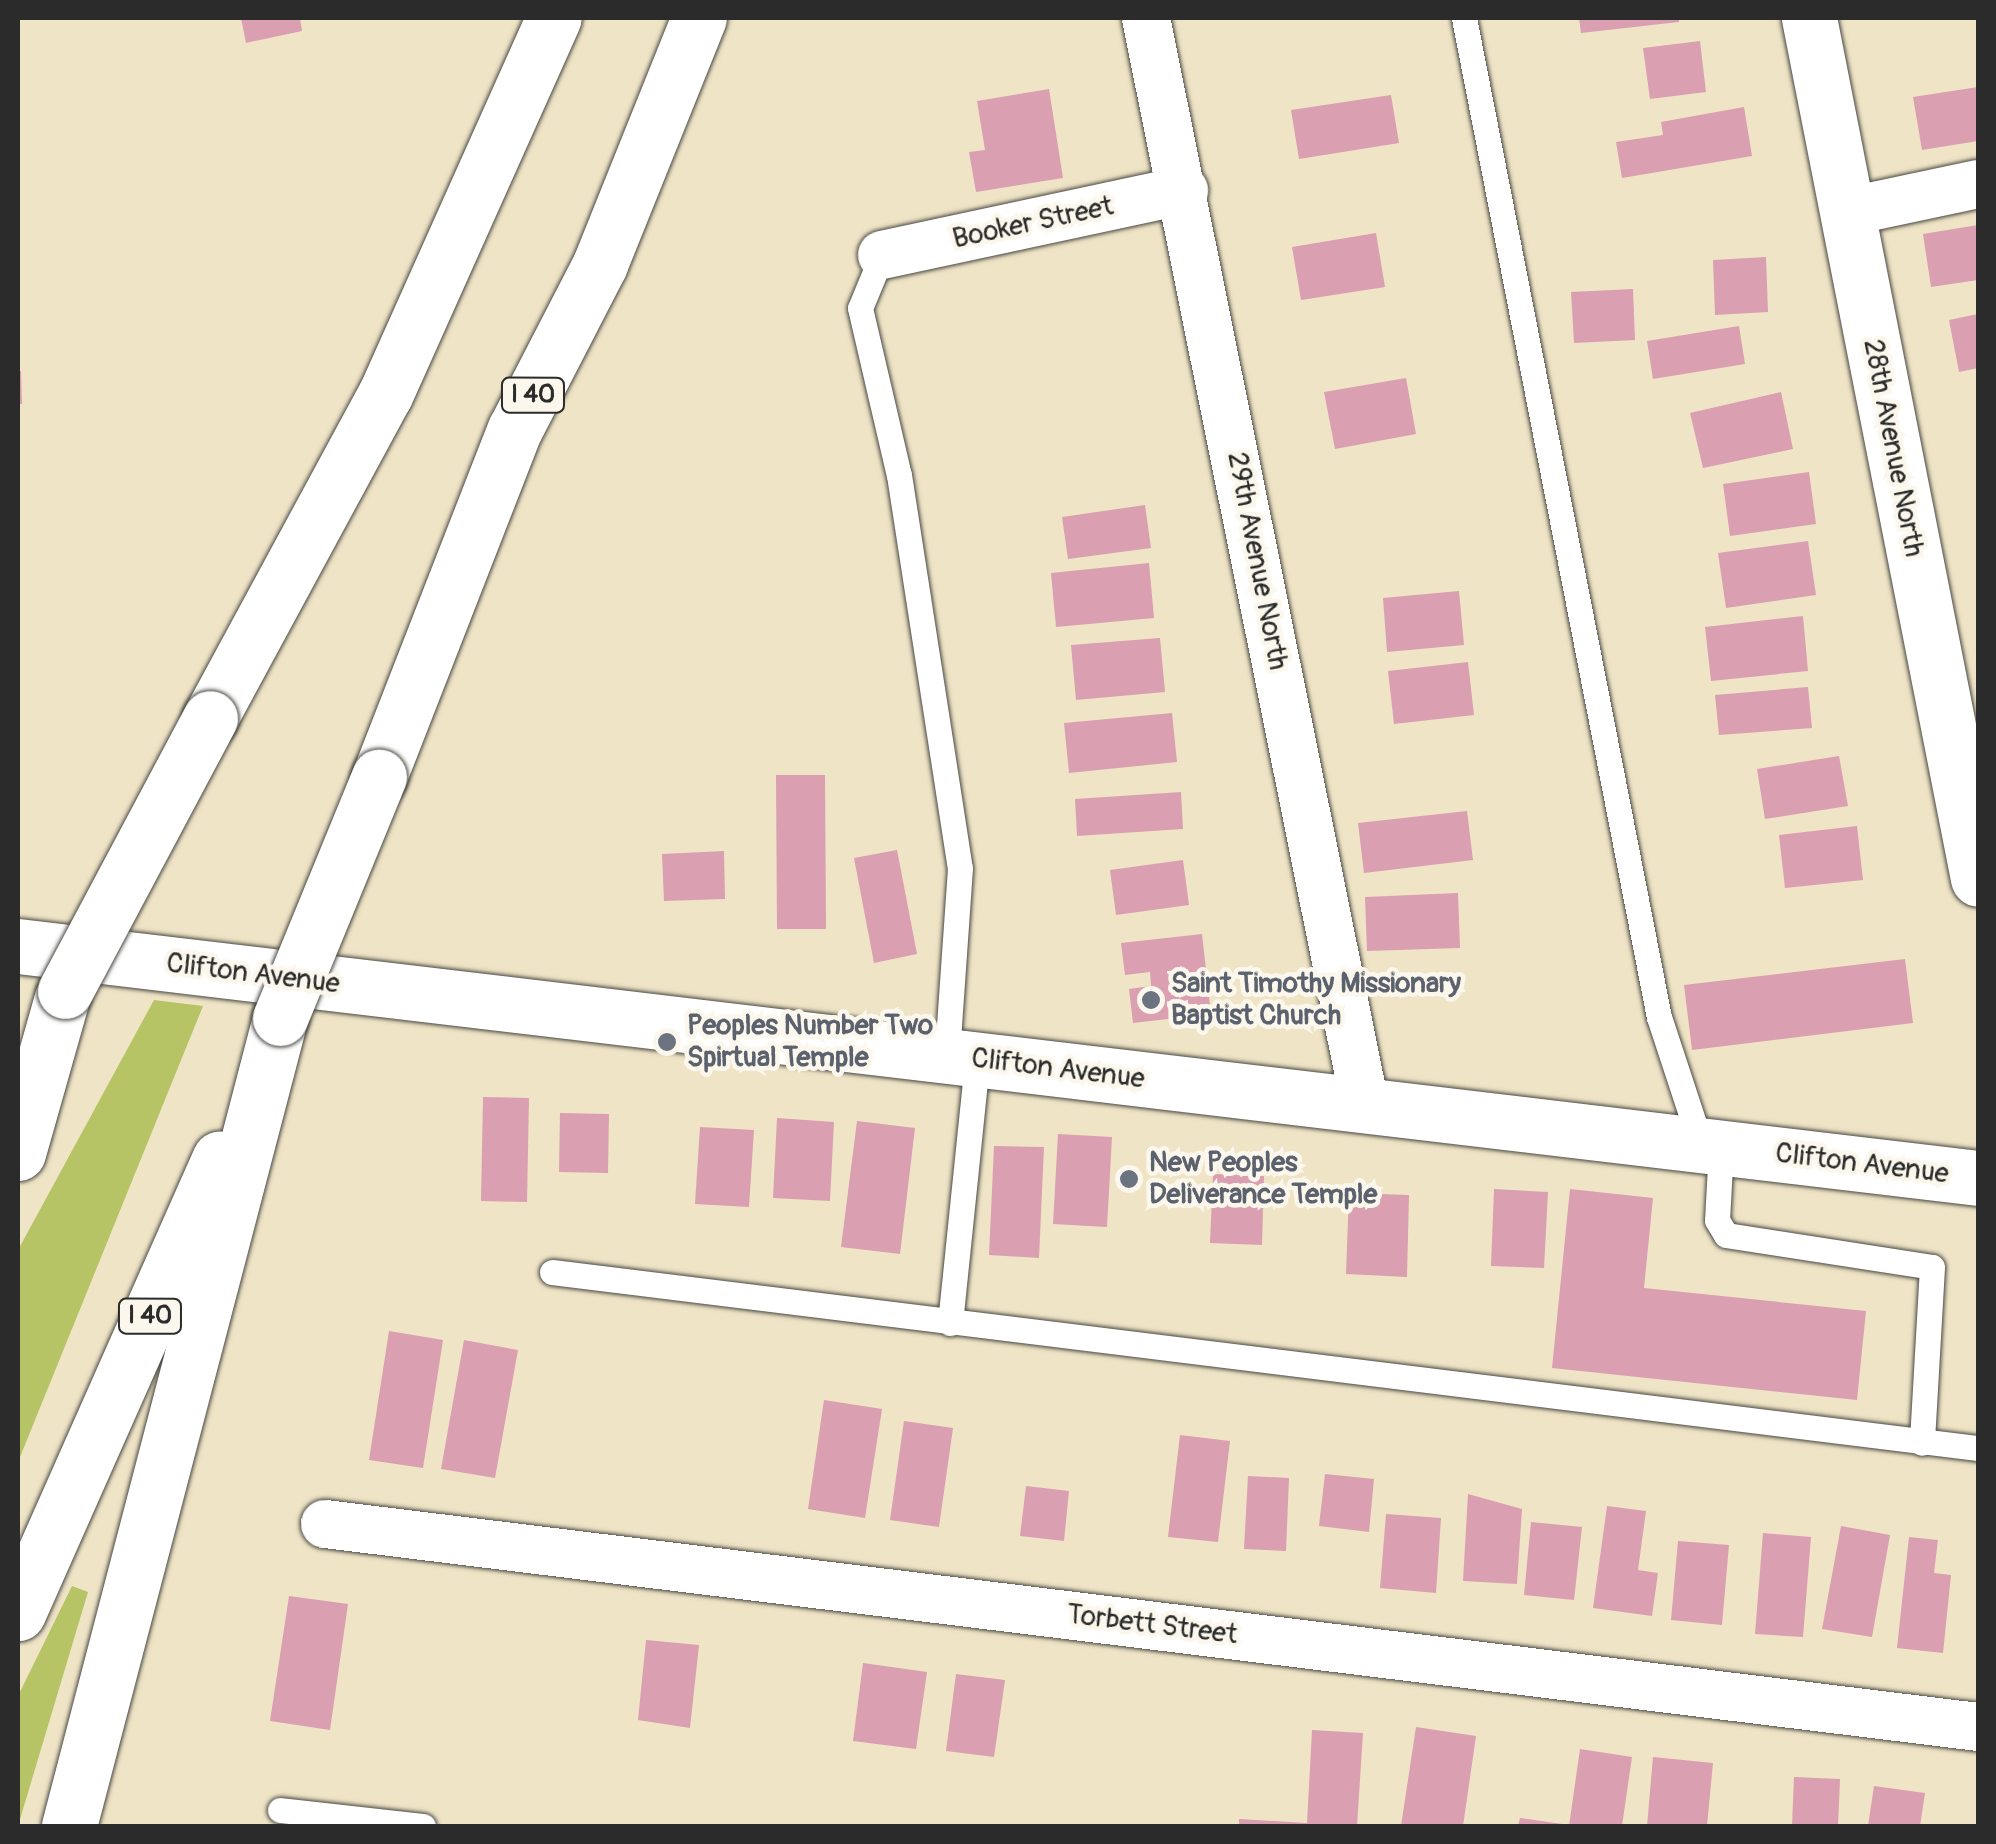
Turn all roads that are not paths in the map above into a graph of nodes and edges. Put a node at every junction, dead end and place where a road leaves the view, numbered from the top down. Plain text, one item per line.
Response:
1 (554, 18) edge
2 (699, 18) edge
3 (1146, 18) edge
4 (1464, 18) edge
5 (1809, 18) edge
6 (1978, 184) edge
7 (1184, 190) junction
8 (1846, 212) junction
9 (882, 255) joint
10 (1978, 879) edge
11 (18, 946) edge
12 (63, 995) junction
13 (280, 1018) junction
14 (962, 1058) junction
15 (18, 1061) edge
16 (1365, 1105) junction
17 (1711, 1146) junction
18 (18, 1153) edge
19 (1978, 1178) edge
20 (552, 1272) dead end
21 (950, 1323) junction
22 (1922, 1443) junction
23 (1978, 1448) edge
24 (326, 1524) dead end
25 (18, 1613) edge
26 (1978, 1726) edge
27 (280, 1810) dead end
28 (68, 1826) edge
29 (423, 1826) edge

1 - 12 main road, bridge
2 - 13 main road, I 40, bridge
3 - 7 street, 29th Avenue North
4 - 17 lane
5 - 8 main road, 28th Avenue North
6 - 8 street
7 - 9 street, Booker Street
7 - 16 street, 29th Avenue North
8 - 10 main road, 28th Avenue North
9 - 14 lane
11 - 14 main road, Clifton Avenue
12 - 15 main road
12 - 18 main road
13 - 25 main road, I 40
13 - 28 main road
14 - 16 main road, Clifton Avenue
14 - 21 lane
16 - 17 main road, Clifton Avenue
17 - 19 main road, Clifton Avenue
17 - 22 lane
20 - 21 lane
21 - 22 lane
22 - 23 lane
24 - 26 street, Torbett Street
27 - 29 lane

